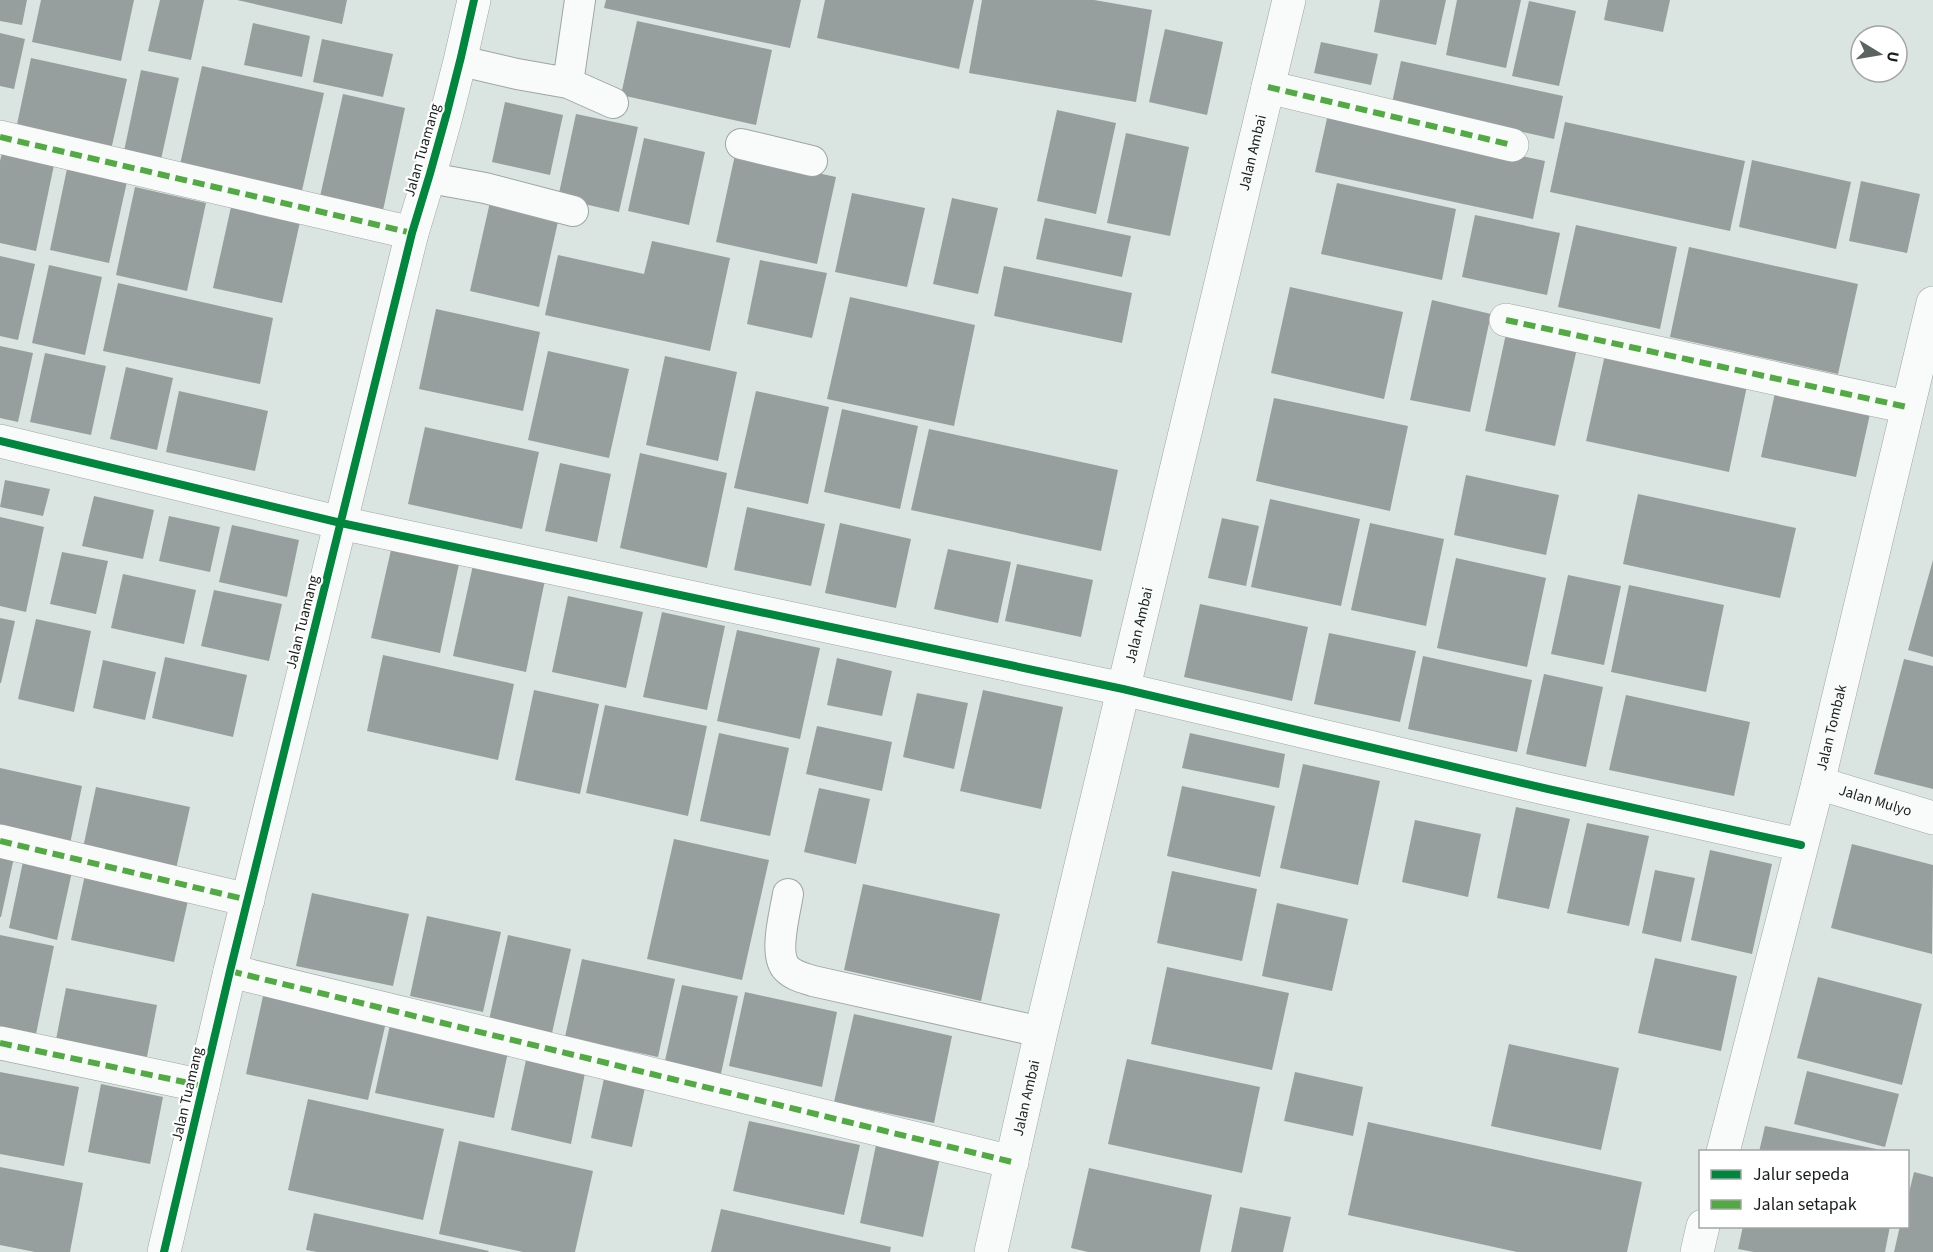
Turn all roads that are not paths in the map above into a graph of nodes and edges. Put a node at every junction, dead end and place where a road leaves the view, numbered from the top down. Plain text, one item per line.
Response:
1 (474, 0) edge
2 (580, 0) edge
3 (1289, 0) edge
4 (461, 61) junction
5 (568, 83) junction
6 (1268, 87) junction
7 (613, 103) dead end
8 (0, 137) edge
9 (741, 144) dead end
10 (1512, 145) dead end
11 (812, 160) dead end
12 (430, 178) junction
13 (573, 211) dead end
14 (412, 234) junction
15 (1933, 303) edge
16 (1506, 320) dead end
17 (1907, 407) junction
18 (0, 441) edge
19 (341, 523) junction
20 (1124, 689) junction
21 (1818, 783) junction
22 (1933, 818) edge
23 (0, 841) edge
24 (1801, 845) junction
25 (788, 894) dead end
26 (248, 900) junction
27 (230, 971) junction
28 (1041, 1032) junction
29 (0, 1043) edge
30 (202, 1086) junction
31 (1724, 1150) edge
32 (1012, 1162) junction
33 (1703, 1228) edge
34 (164, 1252) edge
35 (991, 1252) edge
36 (1697, 1252) edge

1 - 4 street, Jalan Tuamang
2 - 5 lane
3 - 6 street, Jalan Ambai
4 - 5 lane
4 - 12 street, Jalan Tuamang
5 - 7 lane
6 - 10 street
6 - 20 street, Jalan Ambai
8 - 14 street
9 - 11 lane
12 - 13 lane
12 - 14 street, Jalan Tuamang
14 - 19 street, Jalan Tuamang
15 - 17 street, Jalan Tombak
16 - 17 street
17 - 21 street, Jalan Tombak
18 - 19 street
19 - 20 street
19 - 26 street, Jalan Tuamang
20 - 24 street
20 - 28 street, Jalan Ambai
21 - 22 street, Jalan Mulyo
21 - 24 street, Jalan Tombak
23 - 26 street
24 - 31 street, Jalan Tombak
25 - 28 lane
26 - 27 street, Jalan Tuamang
27 - 30 street, Jalan Tuamang
27 - 32 street
28 - 32 street, Jalan Ambai
29 - 30 street
30 - 34 street, Jalan Tuamang
32 - 35 street, Jalan Ambai
33 - 36 street

